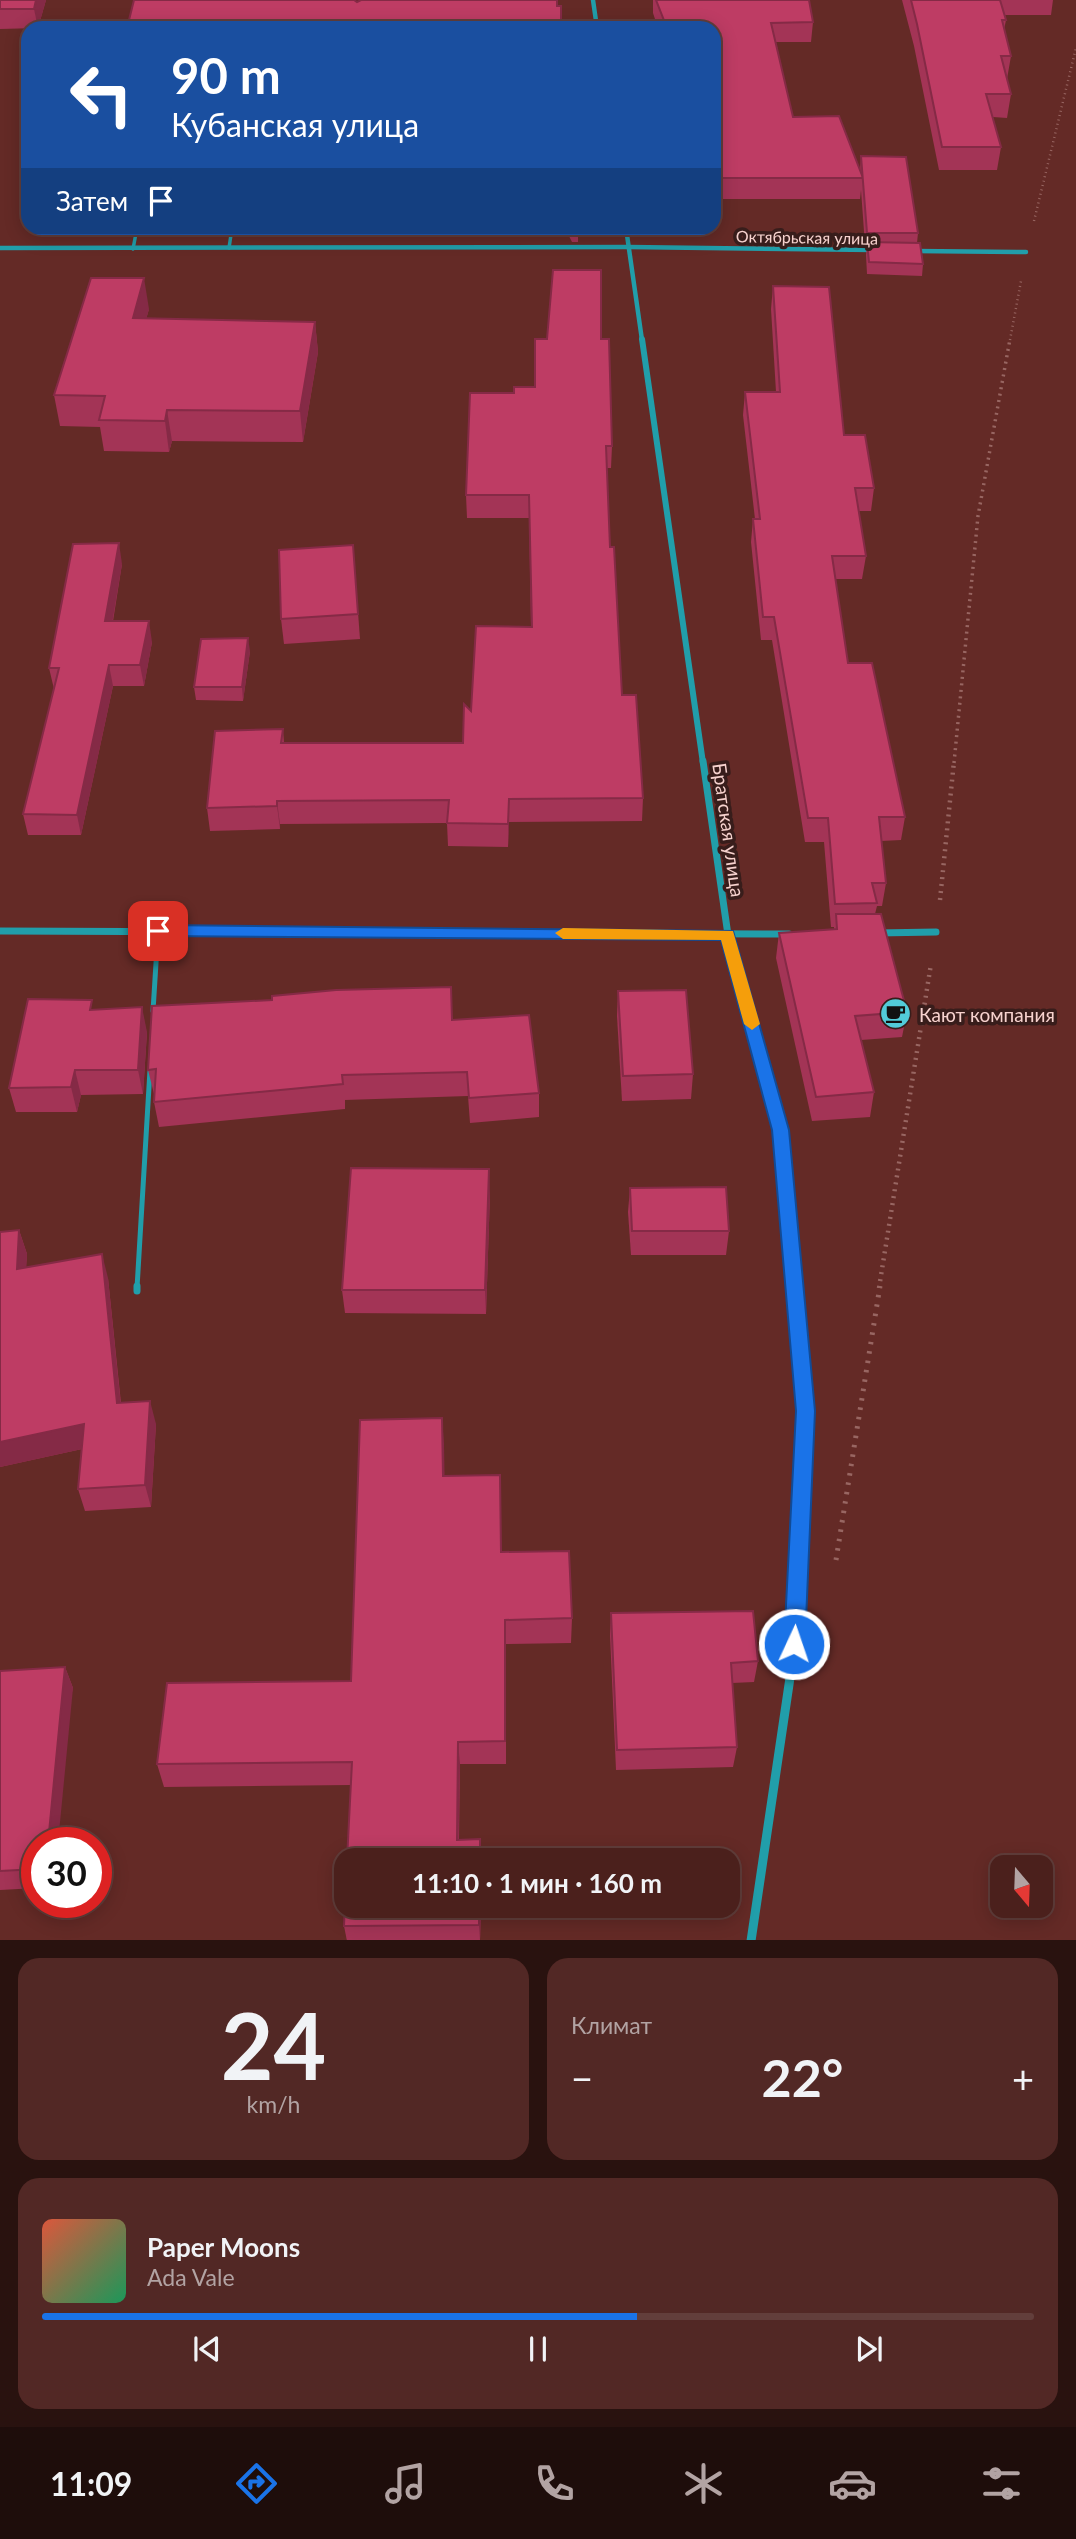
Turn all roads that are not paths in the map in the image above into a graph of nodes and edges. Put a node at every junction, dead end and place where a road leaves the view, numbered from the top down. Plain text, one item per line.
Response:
1 (593, 0) edge
2 (596, 21) edge
3 (136, 235) edge
4 (231, 235) edge
5 (627, 235) edge
6 (629, 247) junction
7 (0, 248) edge
8 (133, 248) junction
9 (229, 248) junction
10 (876, 250) edge
11 (903, 251) edge
12 (1026, 252) road end
13 (0, 931) edge
14 (158, 931) junction
15 (936, 932) road end
16 (867, 933) edge
17 (797, 934) edge
18 (728, 935) junction
19 (153, 1016) edge
20 (150, 1057) edge
21 (137, 1291) dead end
22 (751, 1940) edge

1 - 2 street
3 - 8 lane
4 - 9 lane
5 - 6 street, Братская улица
6 - 9 street, Октябрьская улица
6 - 10 street, Октябрьская улица
6 - 18 street, Братская улица
7 - 8 street, Октябрьская улица
8 - 9 street, Октябрьская улица
11 - 12 street, Октябрьская улица
13 - 14 street
14 - 18 street
14 - 19 lane
15 - 16 street
17 - 18 street
18 - 22 street, Братская улица
20 - 21 lane

